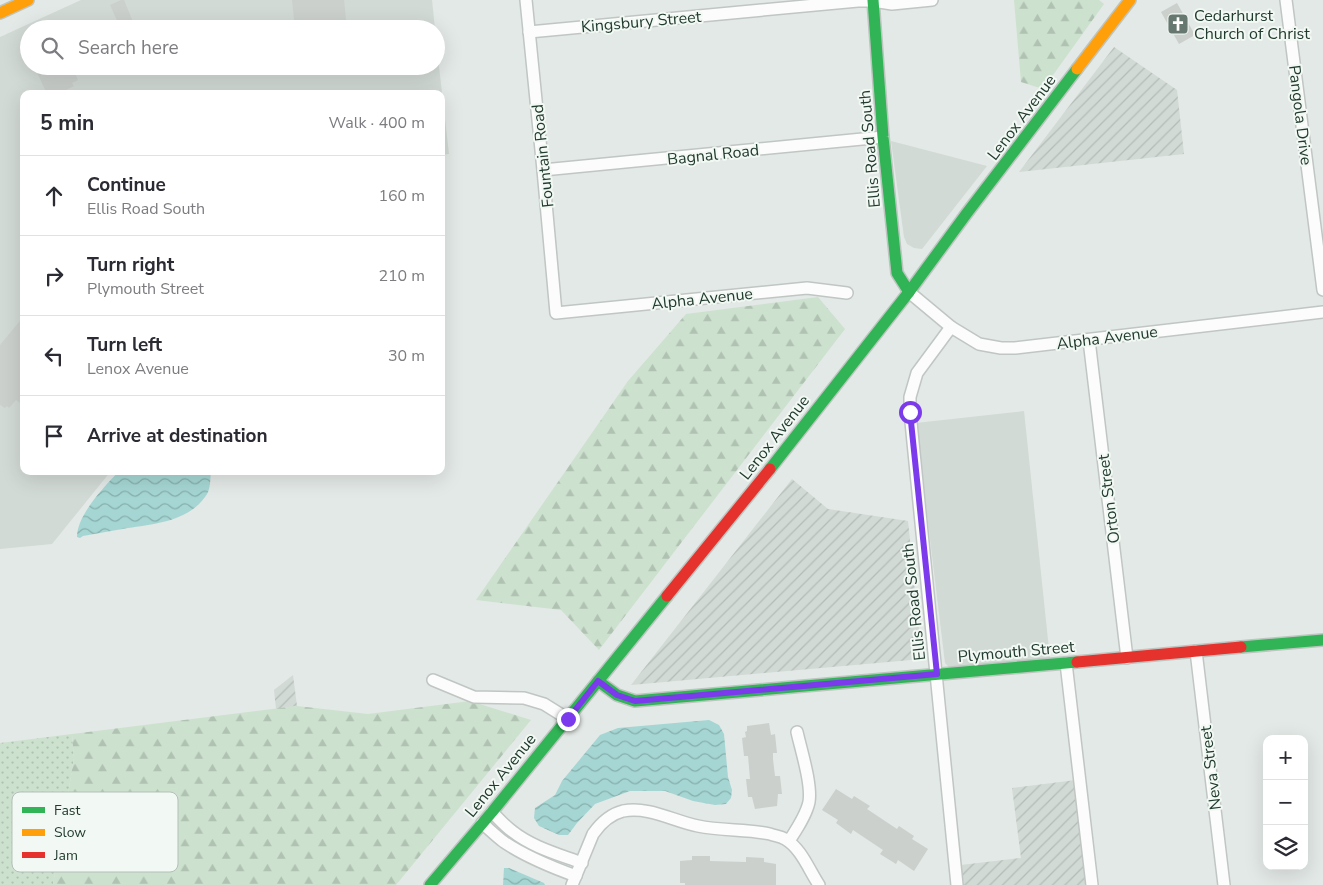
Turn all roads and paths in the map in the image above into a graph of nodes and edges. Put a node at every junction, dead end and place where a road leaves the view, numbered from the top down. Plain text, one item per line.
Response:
1 (28, 0) edge
2 (526, 0) edge
3 (873, 0) edge
4 (932, 0) edge
5 (1130, 0) edge
6 (1286, 0) edge
7 (0, 13) edge
8 (529, 32) junction
9 (883, 137) junction
10 (544, 170) junction
11 (1323, 290) edge
12 (909, 292) junction
13 (847, 293) dead end
14 (1323, 312) edge
15 (556, 313) joint
16 (951, 327) junction
17 (1089, 340) junction
18 (1323, 640) edge
19 (1196, 651) junction
20 (1127, 658) junction
21 (1066, 663) junction
22 (937, 674) junction
23 (432, 680) dead end
24 (598, 681) junction
25 (568, 719) junction
26 (797, 732) dead end
27 (492, 812) junction
28 (482, 823) junction
29 (789, 842) junction
30 (582, 863) junction
31 (574, 880) edge
32 (430, 885) edge
33 (819, 885) edge
34 (957, 885) edge
35 (1092, 885) edge
36 (1224, 885) edge

1 - 7 main road
2 - 8 street, Fountain Road
3 - 4 street, Kingsbury Street
3 - 8 street, Kingsbury Street
3 - 9 main road, Ellis Road South
5 - 12 main road, Lenox Avenue
6 - 11 street, Pangola Drive
8 - 10 street, Fountain Road
9 - 10 street, Bagnal Road
9 - 12 main road, Ellis Road South
10 - 15 street, Fountain Road
12 - 16 street, Alpha Avenue
12 - 24 main road, Lenox Avenue
13 - 15 street, Alpha Avenue
14 - 17 street, Alpha Avenue
16 - 17 street, Alpha Avenue
16 - 22 street, Ellis Road South
17 - 20 street, Orton Street
18 - 19 main road, Plymouth Street
19 - 20 main road, Plymouth Street
19 - 36 street, Neva Street
20 - 21 main road, Plymouth Street
21 - 22 main road, Plymouth Street
21 - 35 street
22 - 24 main road, Plymouth Street
22 - 34 street, Ellis Road South
23 - 25 street
24 - 25 main road, Lenox Avenue
25 - 27 main road, Lenox Avenue
26 - 29 street
27 - 28 main road, Lenox Avenue
27 - 30 street
28 - 31 street
28 - 32 main road, Lenox Avenue
29 - 30 street
29 - 33 street
30 - 31 street

